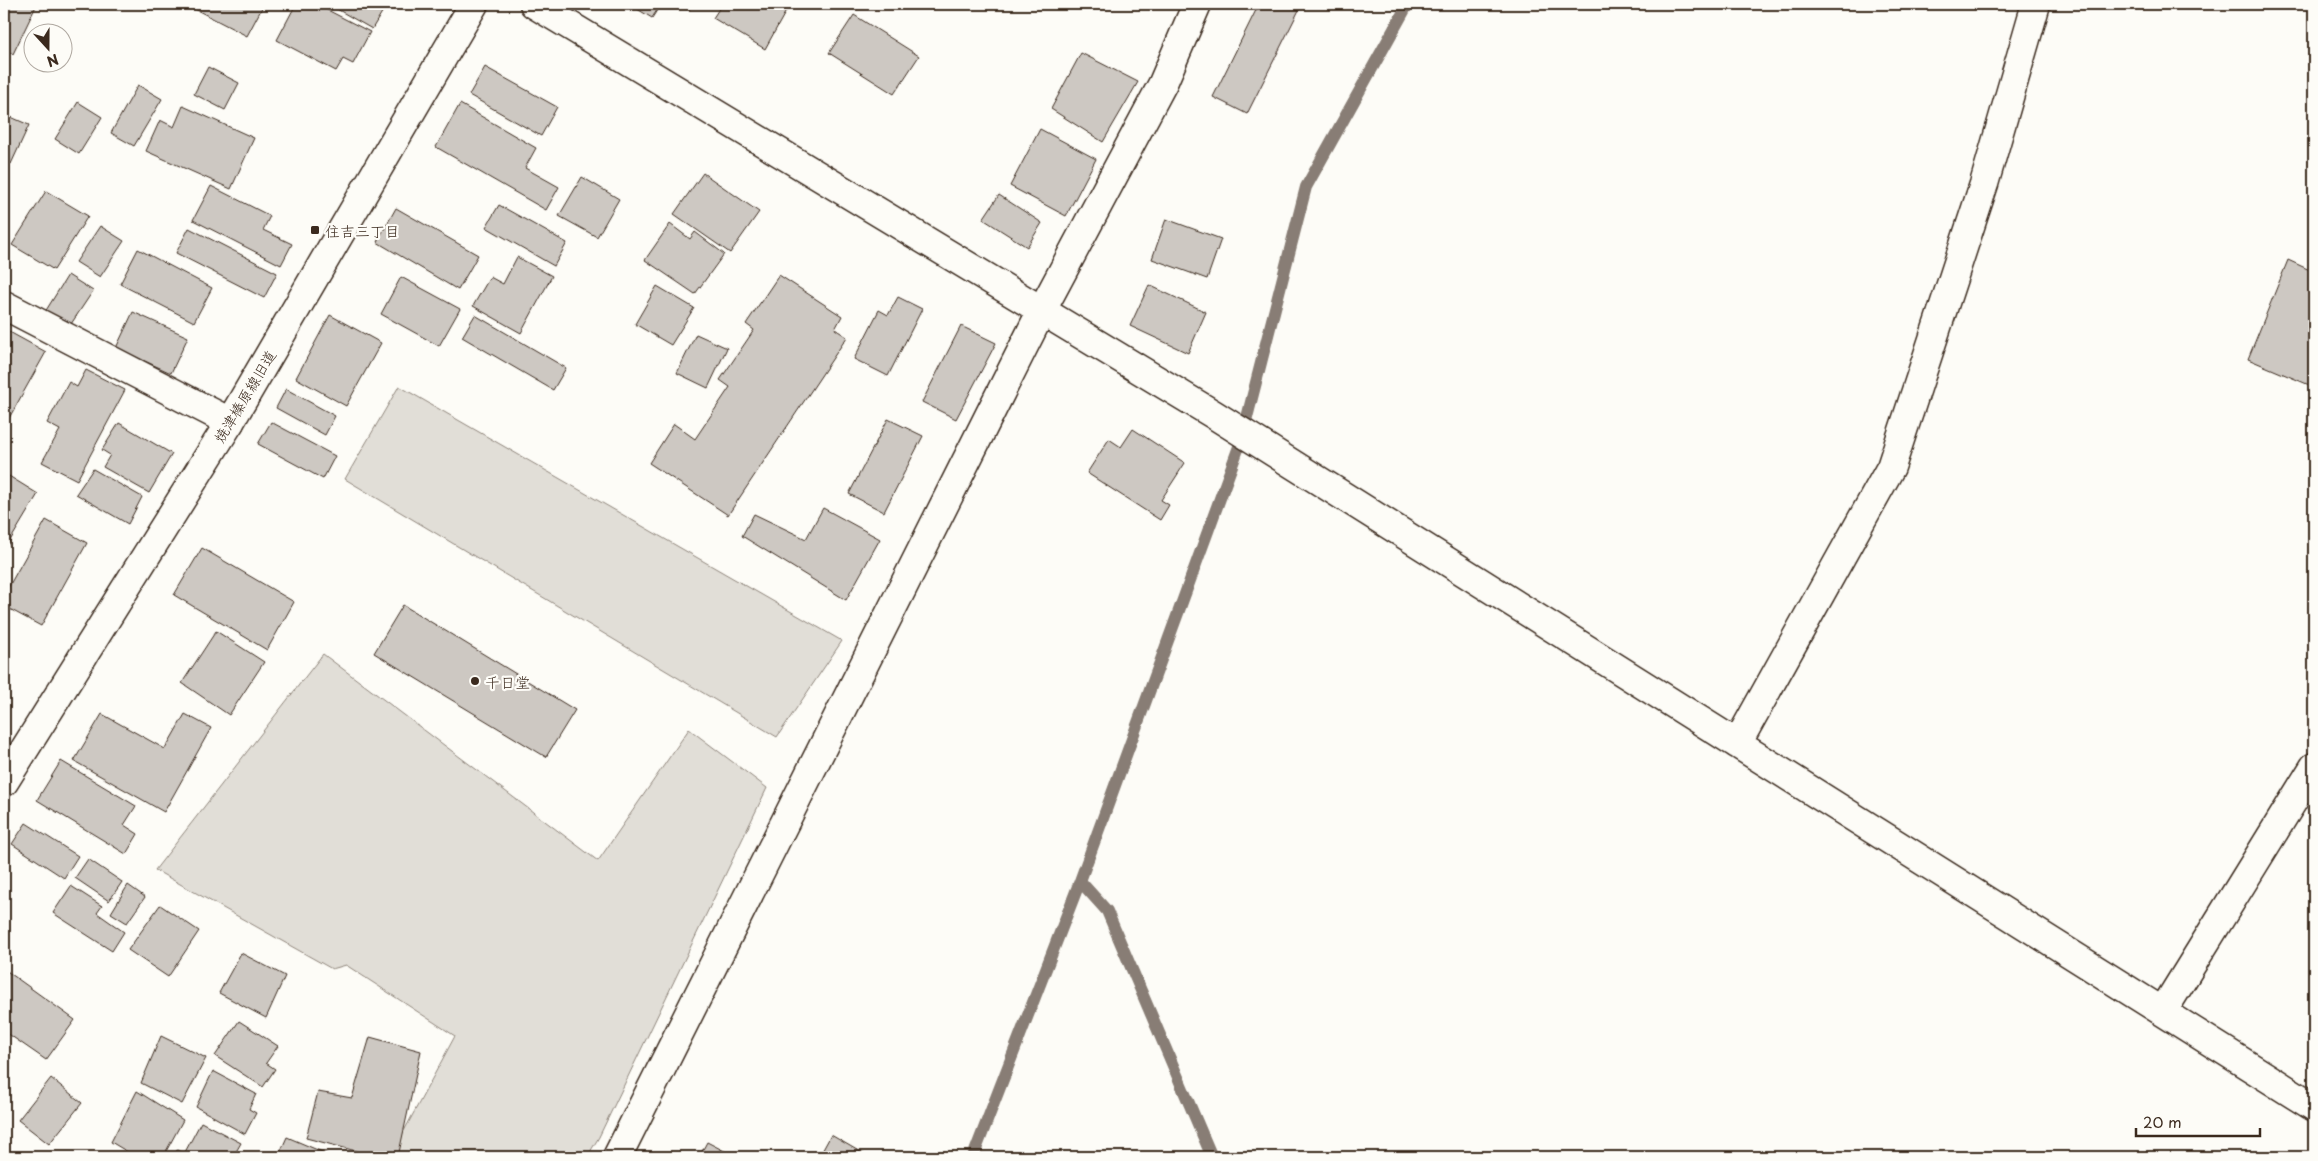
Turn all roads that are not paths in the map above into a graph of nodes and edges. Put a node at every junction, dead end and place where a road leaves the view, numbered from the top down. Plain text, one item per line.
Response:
1 (474, 4) edge
2 (534, 4) edge
3 (1196, 4) edge
4 (2036, 4) edge
5 (4, 305) edge
6 (1042, 310) junction
7 (230, 422) junction
8 (1737, 744) junction
9 (2314, 767) edge
10 (4, 782) edge
11 (2163, 1011) junction
12 (2314, 1107) edge
13 (617, 1157) edge

1 - 7 street, 焼津榛原線旧道
2 - 6 street
3 - 6 street
4 - 8 street
5 - 7 street
6 - 8 street
6 - 13 street
7 - 10 street, 焼津榛原線旧道
8 - 11 street
9 - 11 street
11 - 12 street

